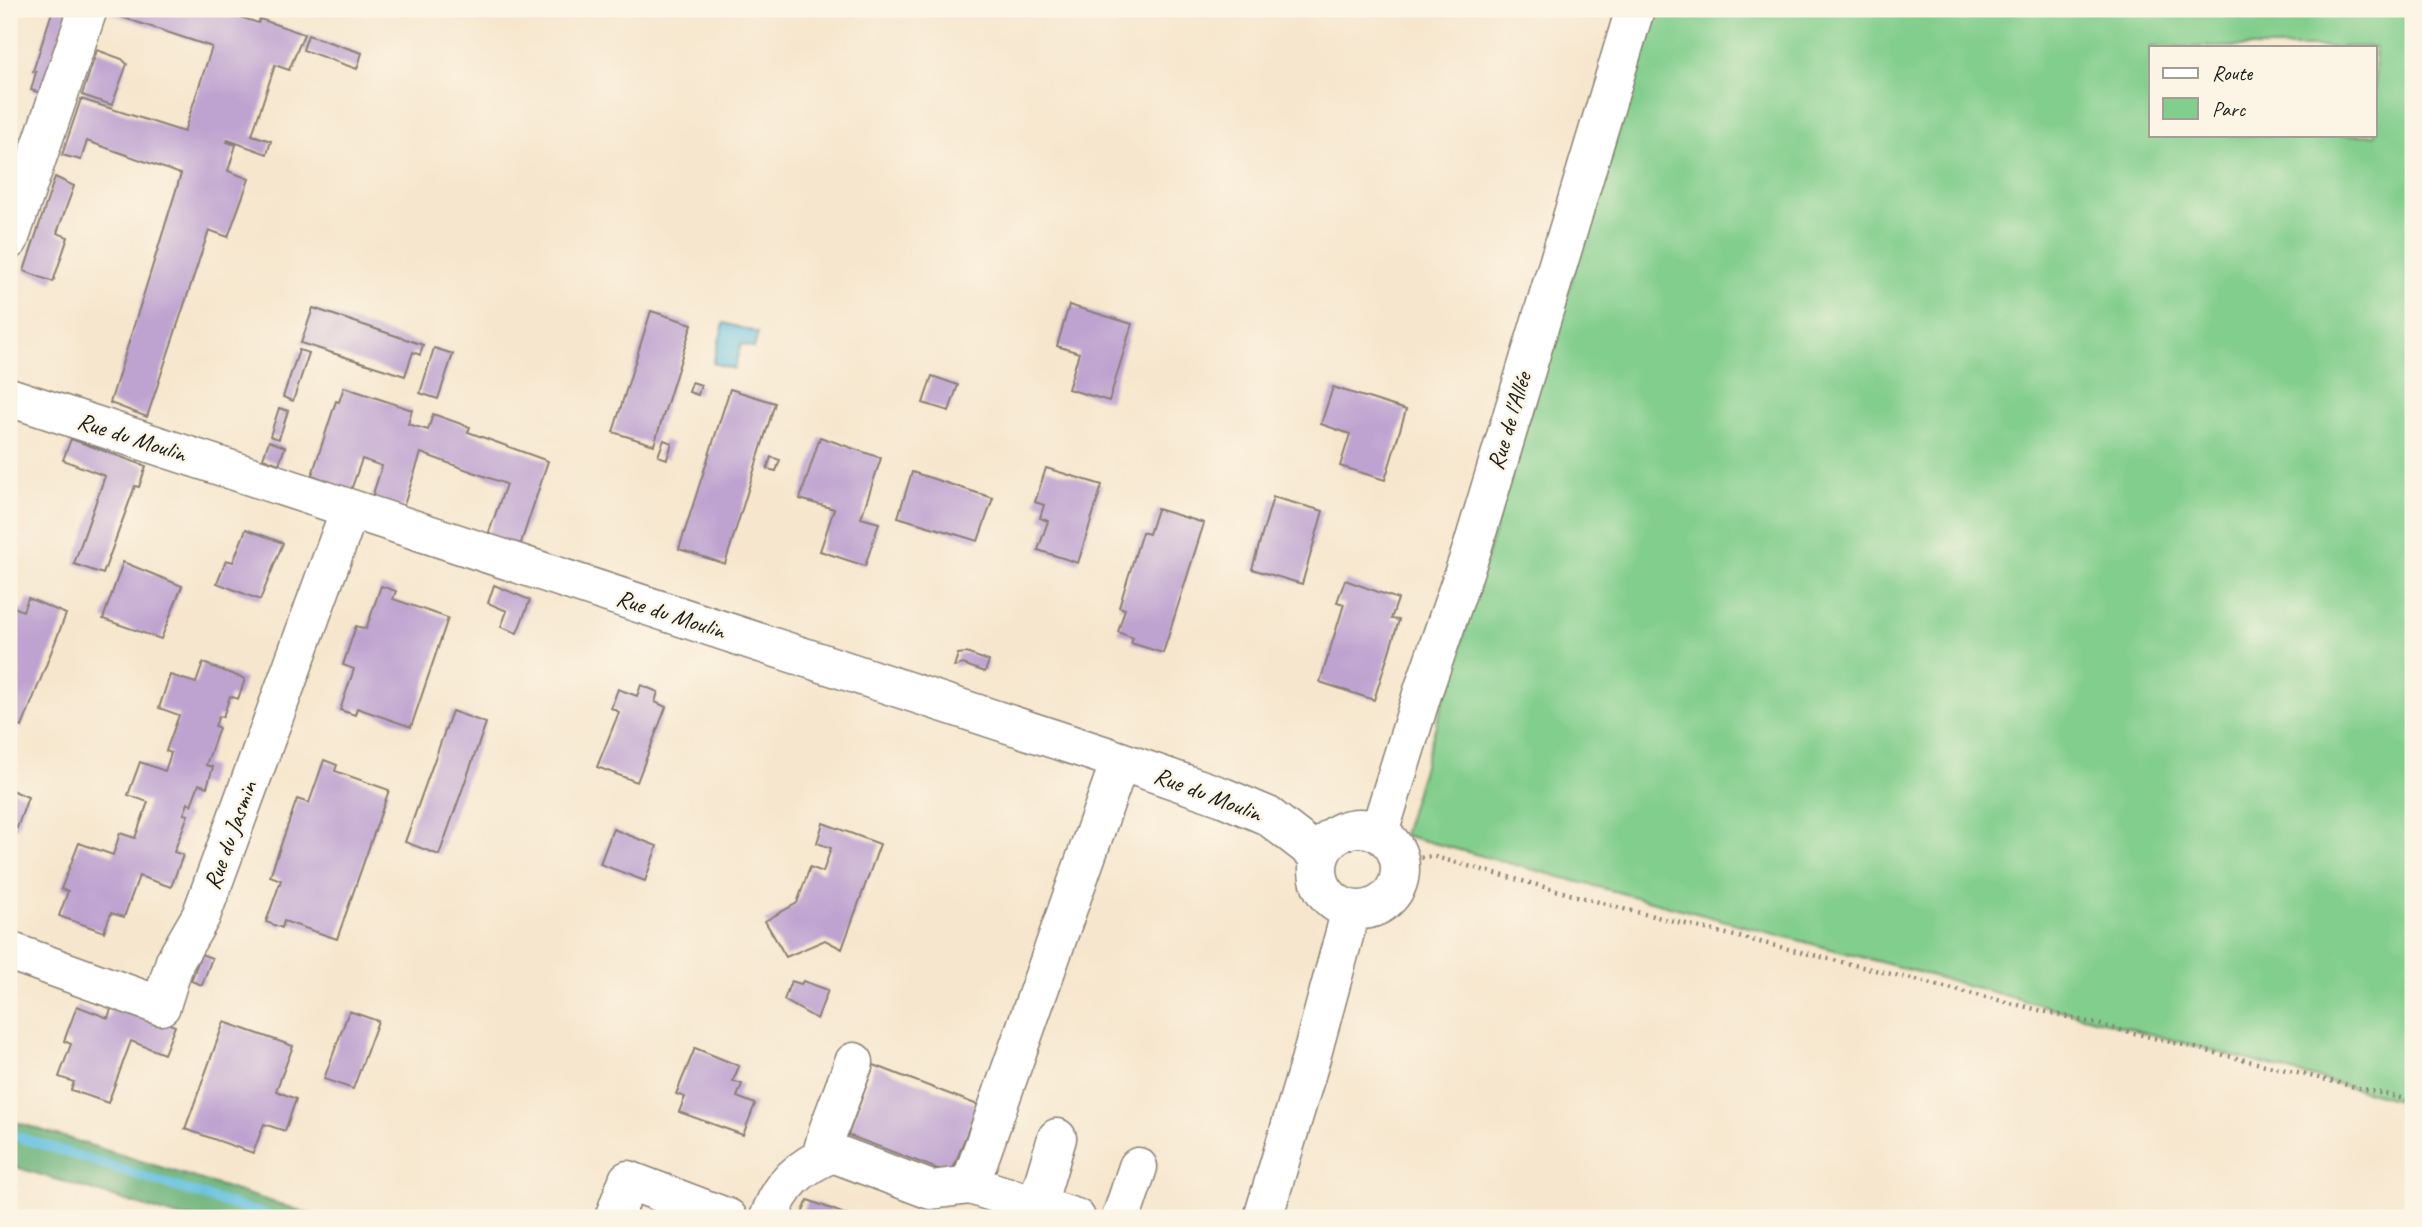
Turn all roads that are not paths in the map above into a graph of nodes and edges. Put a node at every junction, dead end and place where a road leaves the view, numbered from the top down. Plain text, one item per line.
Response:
1 (88, 9) edge
2 (1635, 9) edge
3 (9, 240) edge
4 (9, 397) edge
5 (350, 509) junction
6 (1120, 761) junction
7 (1389, 847) junction
8 (1320, 856) junction
9 (1351, 910) junction
10 (9, 951) edge
11 (854, 1062) dead end
12 (1057, 1138) dead end
13 (821, 1158) junction
14 (1138, 1167) dead end
15 (970, 1185) junction
16 (1259, 1211) edge
17 (1035, 1212) edge
18 (614, 1218) edge
19 (728, 1218) edge
20 (769, 1218) edge
21 (1076, 1218) edge
22 (1121, 1218) edge

1 - 3 street
2 - 7 street, Rue de l'Allée
4 - 5 street, Rue du Moulin
5 - 6 street, Rue du Moulin
5 - 10 street, Rue du Jasmin
6 - 8 street, Rue du Moulin
6 - 15 street
7 - 8 street
7 - 9 street
8 - 9 street
9 - 16 street
11 - 13 street
12 - 17 street
13 - 15 street
13 - 20 street
14 - 22 street
15 - 17 street
17 - 21 street
18 - 19 street

